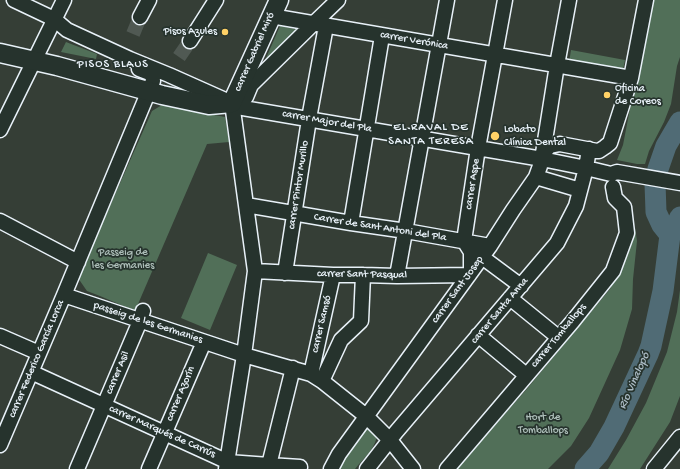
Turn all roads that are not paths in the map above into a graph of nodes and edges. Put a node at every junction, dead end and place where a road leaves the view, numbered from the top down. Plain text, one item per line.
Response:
1 (14, 0) edge
2 (64, 0) edge
3 (149, 0) edge
4 (216, 0) edge
5 (278, 0) edge
6 (338, 0) edge
7 (447, 0) edge
8 (505, 0) edge
9 (569, 0) edge
10 (646, 0) edge
11 (271, 16) junction
12 (140, 17) tunnel mouth
13 (54, 19) junction
14 (320, 25) junction
15 (382, 36) junction
16 (190, 41) tunnel mouth
17 (439, 45) junction
18 (0, 53) edge
19 (495, 55) junction
20 (34, 60) junction
21 (130, 60) junction
22 (557, 65) junction
23 (631, 78) junction
24 (149, 90) junction
25 (239, 100) junction
26 (309, 119) junction
27 (366, 129) junction
28 (0, 130) edge
29 (546, 131) junction
30 (422, 139) junction
31 (560, 144) junction
32 (478, 148) junction
33 (594, 150) junction
34 (542, 156) junction
35 (586, 168) junction
36 (617, 172) junction
37 (536, 177) junction
38 (680, 183) edge
39 (613, 187) dead end
40 (580, 190) junction
41 (246, 205) junction
42 (294, 214) junction
43 (0, 221) edge
44 (351, 223) junction
45 (406, 231) junction
46 (464, 241) junction
47 (486, 252) junction
48 (78, 262) junction
49 (255, 271) junction
50 (285, 273) junction
51 (470, 273) junction
52 (363, 274) junction
53 (333, 275) junction
54 (397, 276) junction
55 (521, 286) junction
56 (64, 295) junction
57 (510, 298) junction
58 (142, 316) junction
59 (478, 335) junction
60 (0, 336) edge
61 (558, 337) junction
62 (204, 342) junction
63 (39, 353) junction
64 (244, 355) junction
65 (293, 368) junction
66 (31, 372) junction
67 (526, 375) junction
68 (317, 378) junction
69 (104, 405) junction
70 (366, 416) junction
71 (3, 427) edge
72 (165, 433) junction
73 (680, 437) edge
74 (390, 440) junction
75 (0, 445) edge
76 (227, 465) edge
77 (269, 465) junction
78 (300, 467) dead end
79 (77, 469) edge
80 (149, 469) edge
81 (331, 469) edge
82 (367, 469) edge
83 (413, 469) edge
84 (446, 469) edge
85 (654, 469) edge

1 - 13 street
2 - 13 street
3 - 12 street
4 - 16 street
5 - 11 main road, carrer Gabriel Miró
6 - 14 street
7 - 17 street
8 - 19 street, carrer Aspe
9 - 22 street, carrer Sant Josep
10 - 23 street
11 - 14 street, carrer Verónica
11 - 25 main road, carrer Gabriel Miró
13 - 20 street
13 - 21 street
14 - 15 street, carrer Verónica
14 - 25 street
14 - 26 street, carrer Pintor Murillo
15 - 17 street, carrer Verónica
15 - 27 street
17 - 19 street, carrer Verónica
17 - 30 street
18 - 20 main road
19 - 22 street, carrer Verónica
19 - 32 street, carrer Aspe
20 - 24 main road
20 - 28 street
21 - 24 street
21 - 25 street, carrer Major del Pla
22 - 23 street, carrer Verónica
22 - 29 street, carrer Sant Josep
23 - 33 street
24 - 25 main road
24 - 48 street
25 - 26 street, carrer Major del Pla
25 - 41 street
26 - 27 street, carrer Major del Pla
26 - 42 street, carrer Pintor Murillo
27 - 30 street, carrer Major del Pla
27 - 44 street
29 - 31 street
29 - 34 street, carrer Sant Josep
30 - 32 street, carrer Major del Pla
30 - 45 street
31 - 33 street
31 - 34 street
32 - 34 street, carrer Major del Pla
32 - 46 street, carrer Aspe
33 - 35 street, carrer Santa Anna
33 - 36 street
34 - 35 street, carrer Major del Pla
34 - 37 street, carrer Sant Josep
35 - 36 street, carrer Major del Pla
35 - 40 street, carrer Santa Anna
36 - 38 street, carrer Major del Pla
37 - 40 street
37 - 47 street, carrer Sant Josep
39 - 61 street, carrer Tomballops
40 - 55 street, carrer Santa Anna
41 - 42 street, Carrer de Sant Antoni del Pla
41 - 49 street
42 - 44 street, Carrer de Sant Antoni del Pla
42 - 50 street, carrer Pintor Murillo
43 - 48 street
44 - 45 street, Carrer de Sant Antoni del Pla
45 - 46 street, Carrer de Sant Antoni del Pla
45 - 54 street
46 - 47 street, Carrer de Sant Antoni del Pla
46 - 51 street, carrer Aspe
47 - 51 street, carrer Sant Josep
47 - 55 street
48 - 56 street
49 - 50 street, carrer Sant Pasqual
49 - 64 street
50 - 53 street, carrer Sant Pasqual
51 - 54 street, carrer Sant Pasqual
51 - 70 street, carrer Sant Josep
52 - 53 street, carrer Sant Pasqual
52 - 54 street, carrer Sant Pasqual
52 - 68 street
53 - 68 street, carrer Samsó
55 - 57 street, carrer Santa Anna
56 - 58 street, passeig de les Germanies
56 - 63 street, carrer Federico García Lorca
57 - 59 street, carrer Santa Anna
57 - 61 street
58 - 62 street, passeig de les Germanies
58 - 69 street, carrer Asil
59 - 67 street
59 - 74 street, carrer Santa Anna
60 - 63 street
61 - 67 street, carrer Tomballops
62 - 64 street, passeig de les Germanies
62 - 72 street, carrer Azorín
63 - 66 street, carrer Federico García Lorca
64 - 65 street, passeig de les Germanies
64 - 76 street
65 - 68 street, passeig de les Germanies
65 - 77 street
66 - 69 street, carrer Marqués de Carrús
66 - 71 street, carrer Federico García Lorca
67 - 84 street, carrer Tomballops
68 - 70 street
69 - 72 street, carrer Marqués de Carrús
69 - 79 street, carrer Asil
70 - 74 street
70 - 81 street, carrer Sant Josep
71 - 75 street, carrer Federico García Lorca
72 - 76 street, carrer Marqués de Carrús
72 - 80 street, carrer Azorín
73 - 85 street
74 - 82 street, carrer Santa Anna
74 - 83 street
76 - 77 street, carrer Marqués de Carrús
77 - 78 street, carrer Marqués de Carrús

